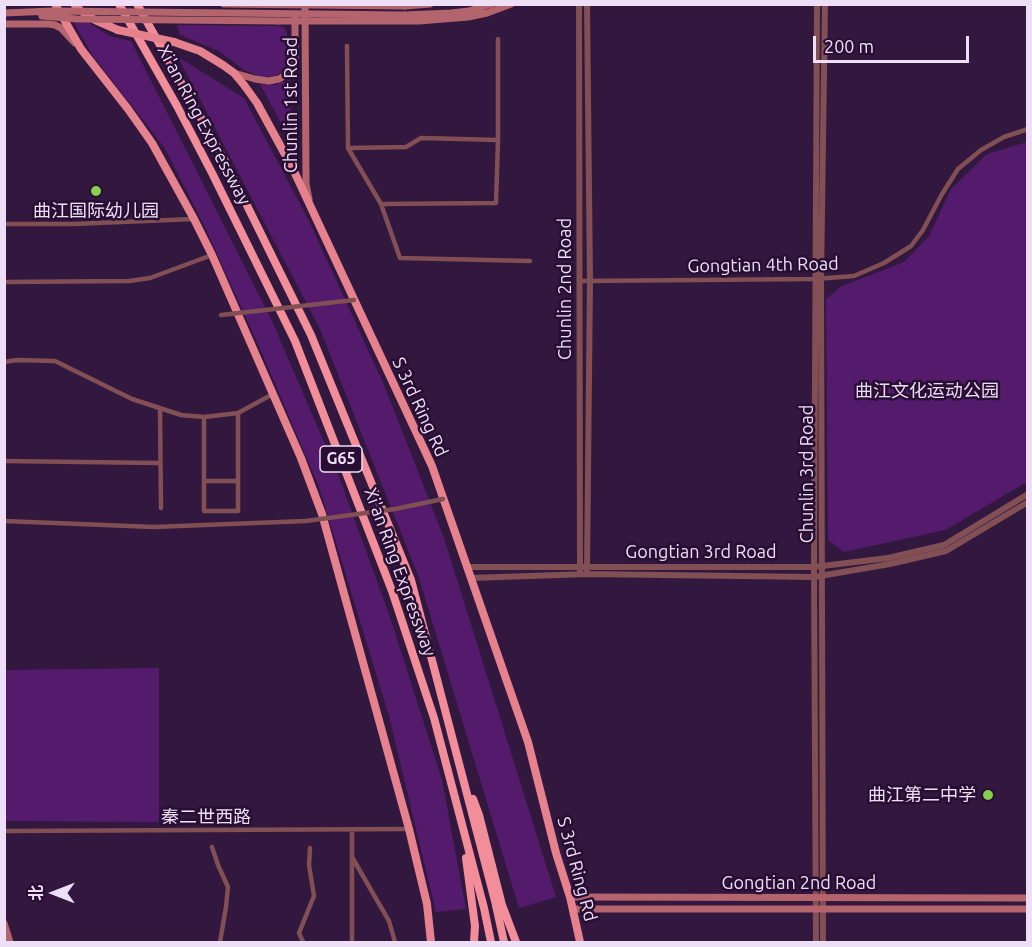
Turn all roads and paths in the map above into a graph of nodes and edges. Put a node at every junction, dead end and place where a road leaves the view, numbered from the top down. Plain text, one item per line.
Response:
1 (44, 4) edge
2 (55, 4) edge
3 (74, 4) edge
4 (119, 4) edge
5 (137, 4) edge
6 (224, 4) edge
7 (294, 4) edge
8 (305, 4) edge
9 (430, 4) edge
10 (490, 4) edge
11 (511, 4) edge
12 (579, 4) edge
13 (587, 4) edge
14 (817, 4) edge
15 (825, 4) edge
16 (4, 13) edge
17 (15, 14) junction
18 (295, 21) junction
19 (305, 21) junction
20 (4, 24) edge
21 (62, 28) junction
22 (498, 39) dead end
23 (347, 46) dead end
24 (81, 49) junction
25 (234, 73) junction
26 (1028, 129) edge
27 (498, 140) junction
28 (348, 148) junction
29 (381, 204) junction
30 (310, 205) junction
31 (194, 219) junction
32 (4, 224) edge
33 (212, 255) junction
34 (530, 261) dead end
35 (818, 279) junction
36 (590, 280) junction
37 (580, 281) junction
38 (4, 282) edge
39 (354, 300) junction
40 (221, 315) dead end
41 (4, 362) edge
42 (273, 394) junction
43 (160, 408) junction
44 (238, 413) junction
45 (204, 417) junction
46 (4, 461) edge
47 (159, 463) junction
48 (204, 481) junction
49 (238, 481) junction
50 (1028, 494) edge
51 (443, 499) junction
52 (1028, 502) edge
53 (160, 508) dead end
54 (4, 521) edge
55 (818, 566) junction
56 (467, 567) junction
57 (583, 571) junction
58 (818, 576) junction
59 (471, 578) junction
60 (451, 735) junction
61 (449, 772) junction
62 (409, 829) junction
63 (352, 830) junction
64 (4, 831) edge
65 (212, 847) dead end
66 (310, 848) dead end
67 (352, 856) junction
68 (570, 897) junction
69 (820, 897) junction
70 (1028, 898) edge
71 (573, 909) junction
72 (820, 909) junction
73 (1028, 909) edge
74 (4, 923) edge
75 (10, 942) edge
76 (220, 942) edge
77 (303, 942) edge
78 (352, 942) edge
79 (395, 942) edge
80 (431, 942) edge
81 (474, 942) edge
82 (491, 942) edge
83 (504, 942) edge
84 (516, 942) edge
85 (580, 942) edge
86 (816, 942) edge
87 (823, 942) edge

1 - 21 main road
2 - 24 highway
3 - 25 highway, S 3rd Ring Rd, bridge
4 - 61 highway, Xi'an Ring Expressway / G65
5 - 60 highway, Xi'an Ring Expressway / G65
6 - 9 main road, bridge
7 - 18 main road, Chunlin 1st Road
8 - 19 main road, Chunlin 1st Road
10 - 17 main road, bridge
11 - 19 main road
12 - 37 street, Chunlin 2nd Road
13 - 36 street, Chunlin 2nd Road
14 - 35 street, Chunlin 3rd Road
15 - 35 street, Chunlin 3rd Road
16 - 17 main road, bridge
17 - 18 main road, bridge
18 - 19 main road
18 - 25 main road, Chunlin 1st Road
19 - 30 main road, Chunlin 1st Road
20 - 21 main road
21 - 24 main road
22 - 27 street
23 - 28 street
24 - 31 highway
25 - 30 highway, S 3rd Ring Rd
26 - 35 street, Gongtian 4th Road
27 - 28 street
27 - 29 street
28 - 29 street
29 - 34 street
30 - 39 highway, S 3rd Ring Rd
31 - 32 street
31 - 33 highway
33 - 38 street
33 - 42 highway
35 - 36 street, Gongtian 4th Road
35 - 55 street, Chunlin 3rd Road
36 - 37 street, Gongtian 4th Road
36 - 57 street, Chunlin 2nd Road
37 - 57 street, Chunlin 2nd Road
39 - 40 street, bridge
39 - 51 highway, S 3rd Ring Rd
41 - 43 street
42 - 44 street
42 - 62 highway
43 - 45 street
43 - 47 street
44 - 45 street
44 - 49 street
45 - 48 street
46 - 47 street
47 - 53 street
48 - 49 street
48 - 49 street
50 - 55 street, Gongtian 3rd Road
51 - 54 street, bridge
51 - 56 highway, S 3rd Ring Rd
52 - 58 street, Gongtian 3rd Road
55 - 57 street, Gongtian 3rd Road
55 - 58 street, Chunlin 3rd Road
56 - 57 street, Gongtian 3rd Road
56 - 59 highway, S 3rd Ring Rd
57 - 58 street, Gongtian 3rd Road
57 - 59 street, Gongtian 3rd Road
58 - 69 street, Chunlin 3rd Road
59 - 68 highway, S 3rd Ring Rd
60 - 83 highway, Xi'an Ring Expressway / G65
60 - 84 highway
61 - 81 highway
61 - 82 highway, Xi'an Ring Expressway / G65
62 - 63 street, 秦二世西路
62 - 80 highway
63 - 64 street, 秦二世西路
63 - 67 street
65 - 76 street
66 - 77 street
67 - 78 street
67 - 79 street
68 - 69 main road, Gongtian 2nd Road
68 - 71 highway, S 3rd Ring Rd
69 - 70 main road, Gongtian 2nd Road
69 - 72 street, Chunlin 3rd Road
71 - 72 main road, Gongtian 2nd Road
71 - 85 highway, S 3rd Ring Rd
72 - 73 main road, Gongtian 2nd Road
72 - 86 street, Chunlin 3rd Road
72 - 87 street, Chunlin 3rd Road
74 - 75 main road

